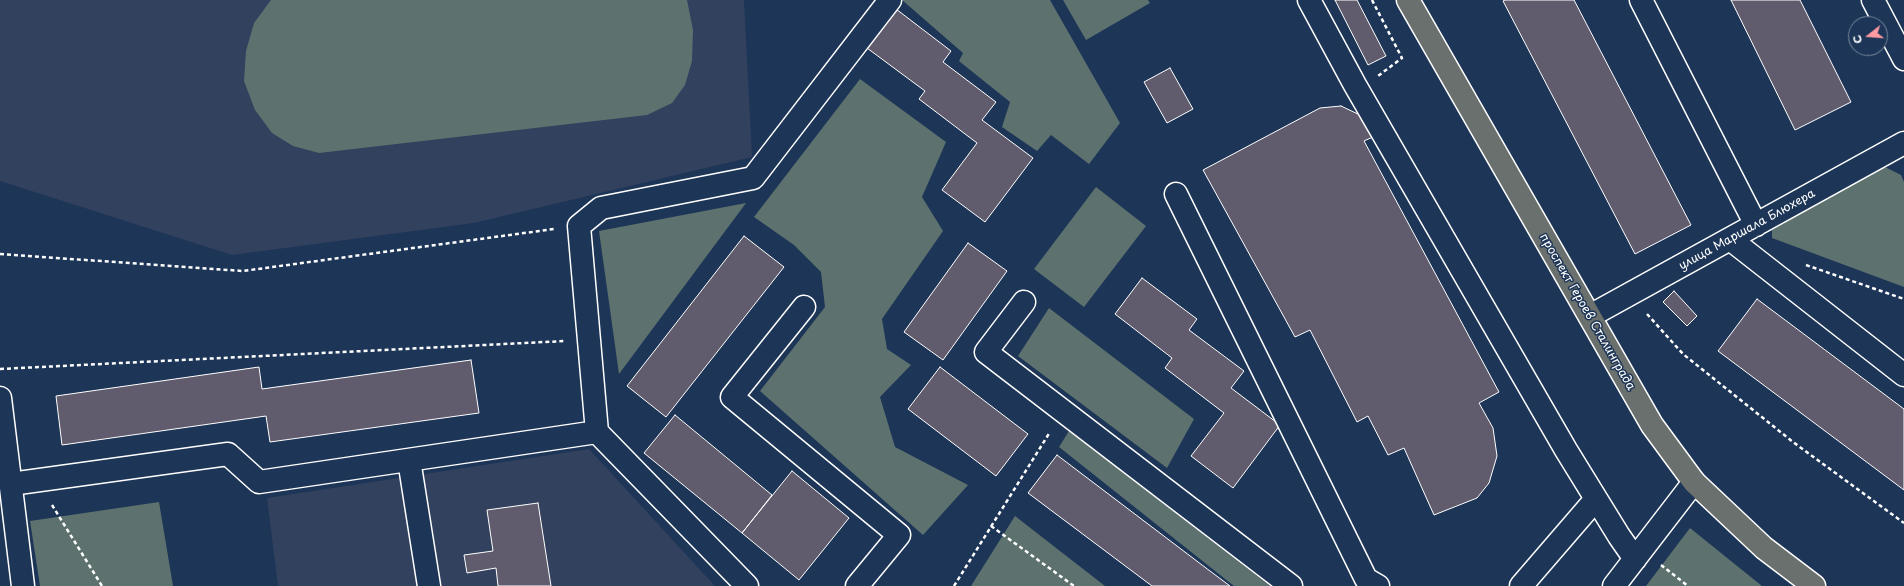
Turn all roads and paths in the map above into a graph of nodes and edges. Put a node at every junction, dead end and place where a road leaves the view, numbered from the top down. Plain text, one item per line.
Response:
1 (890, 0) edge
2 (1309, 0) edge
3 (1372, 0) edge
4 (1408, 0) edge
5 (1640, 0) edge
6 (1873, 0) edge
7 (1904, 59) edge
8 (1379, 75) dead end
9 (1904, 143) edge
10 (1176, 194) dead end
11 (1756, 225) junction
12 (579, 226) junction
13 (1730, 239) junction
14 (0, 254) edge
15 (1798, 262) dead end
16 (1630, 294) junction
17 (1904, 299) edge
18 (1024, 302) dead end
19 (804, 307) dead end
20 (1590, 316) junction
21 (589, 339) junction
22 (0, 369) edge
23 (1904, 375) edge
24 (0, 398) edge
25 (1063, 411) junction
26 (597, 432) junction
27 (409, 460) junction
28 (36, 480) junction
29 (1694, 482) junction
30 (10, 484) junction
31 (1596, 499) junction
32 (1904, 523) edge
33 (991, 526) junction
34 (1638, 555) junction
35 (23, 586) edge
36 (102, 586) edge
37 (429, 586) edge
38 (747, 586) edge
39 (857, 586) edge
40 (954, 586) edge
41 (1074, 586) edge
42 (1291, 586) edge
43 (1378, 586) edge
44 (1521, 586) edge
45 (1614, 586) edge
46 (1688, 586) edge
47 (1814, 586) edge

1 - 12 street
2 - 31 street
3 - 8 path
4 - 20 main road, проспект Героев Сталинграда
5 - 11 street
6 - 7 street
9 - 11 street, улица Маршала Блюхера
10 - 43 street
11 - 13 street, улица Маршала Блюхера
12 - 14 path
12 - 21 street
13 - 16 street, улица Маршала Блюхера
13 - 23 street
15 - 17 path
16 - 20 street, улица Маршала Блюхера
16 - 32 path
18 - 25 street
19 - 39 street
20 - 29 main road, проспект Героев Сталинграда
21 - 22 path
21 - 26 street
24 - 30 street
25 - 33 path
25 - 42 street
26 - 27 street
26 - 38 street
27 - 28 street
27 - 37 street
28 - 30 street
28 - 36 path
29 - 34 street
29 - 47 main road, проспект Героев Сталинграда
30 - 35 street
31 - 34 street
31 - 44 street
33 - 40 path
33 - 41 path
34 - 45 street
34 - 46 path

